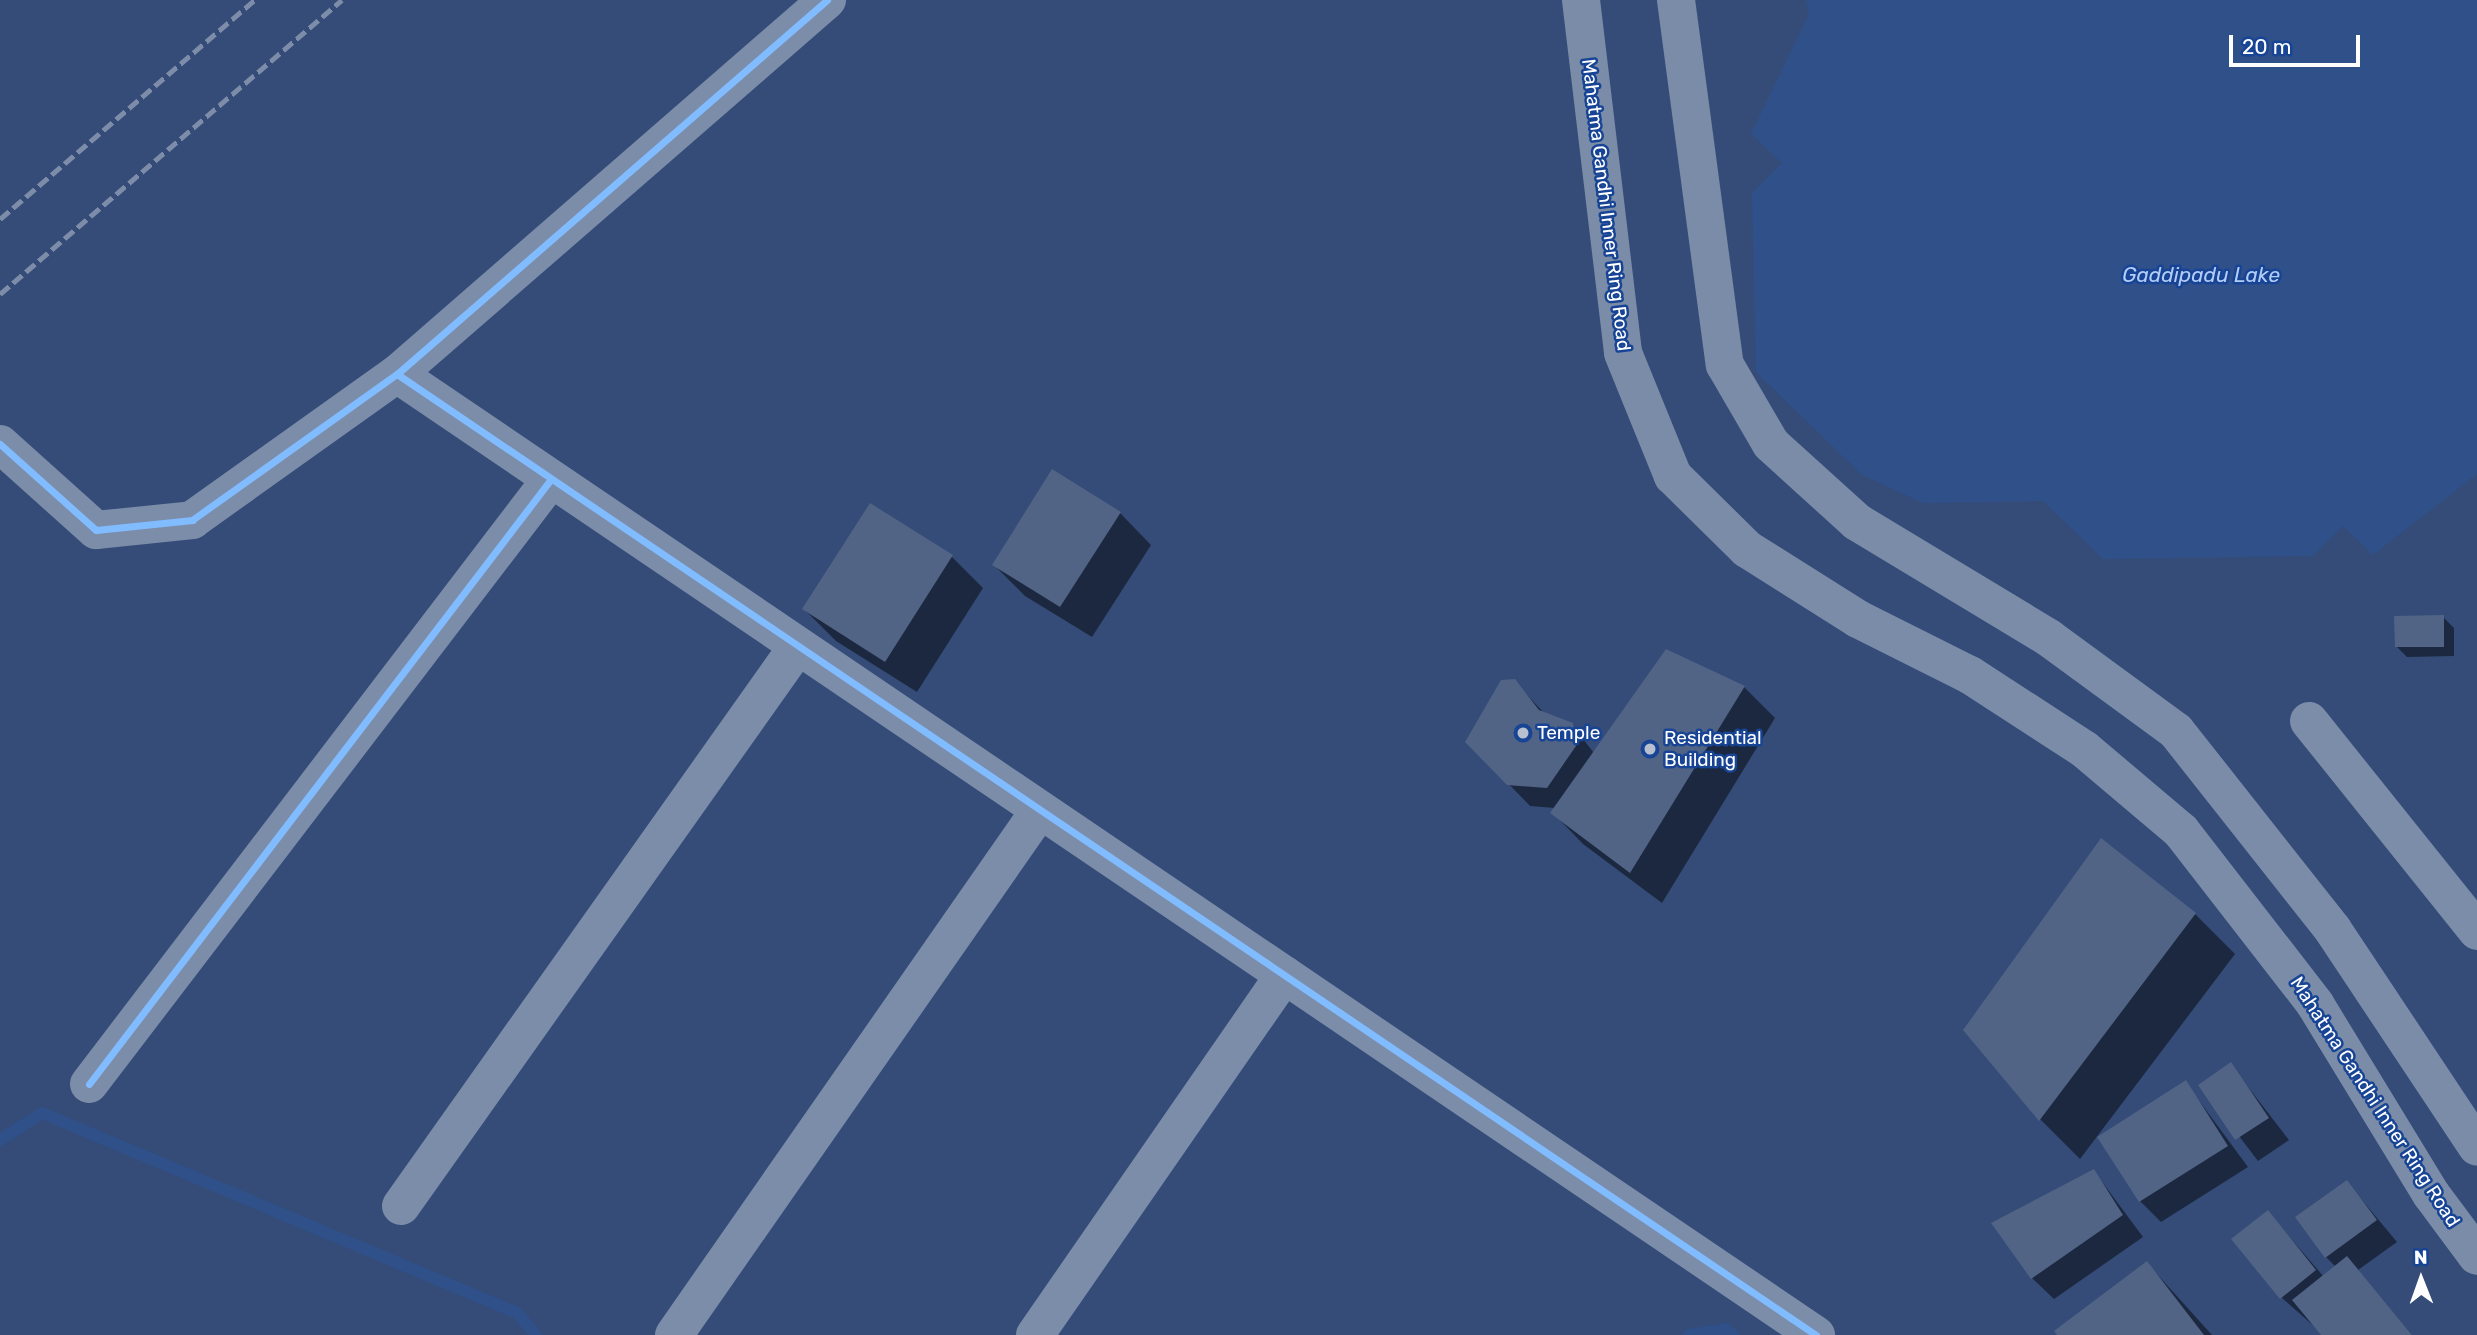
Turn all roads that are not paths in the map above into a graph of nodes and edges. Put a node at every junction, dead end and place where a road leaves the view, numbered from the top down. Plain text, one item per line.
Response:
1 (827, 0) edge
2 (1581, 0) edge
3 (1676, 0) edge
4 (397, 374) junction
5 (0, 444) edge
6 (551, 479) junction
7 (799, 646) junction
8 (2309, 721) dead end
9 (1040, 810) junction
10 (2477, 931) edge
11 (1284, 975) junction
12 (89, 1084) dead end
13 (2477, 1147) edge
14 (401, 1206) dead end
15 (2477, 1256) edge
16 (674, 1335) edge
17 (1035, 1335) edge
18 (1816, 1335) edge

1 - 4 street
2 - 15 main road, Mahatma Gandhi Inner Ring Road
3 - 13 main road
4 - 5 street
4 - 6 street
6 - 7 street
6 - 12 street
7 - 9 street
7 - 14 street
8 - 10 street
9 - 11 street
9 - 16 street
11 - 17 street
11 - 18 street

